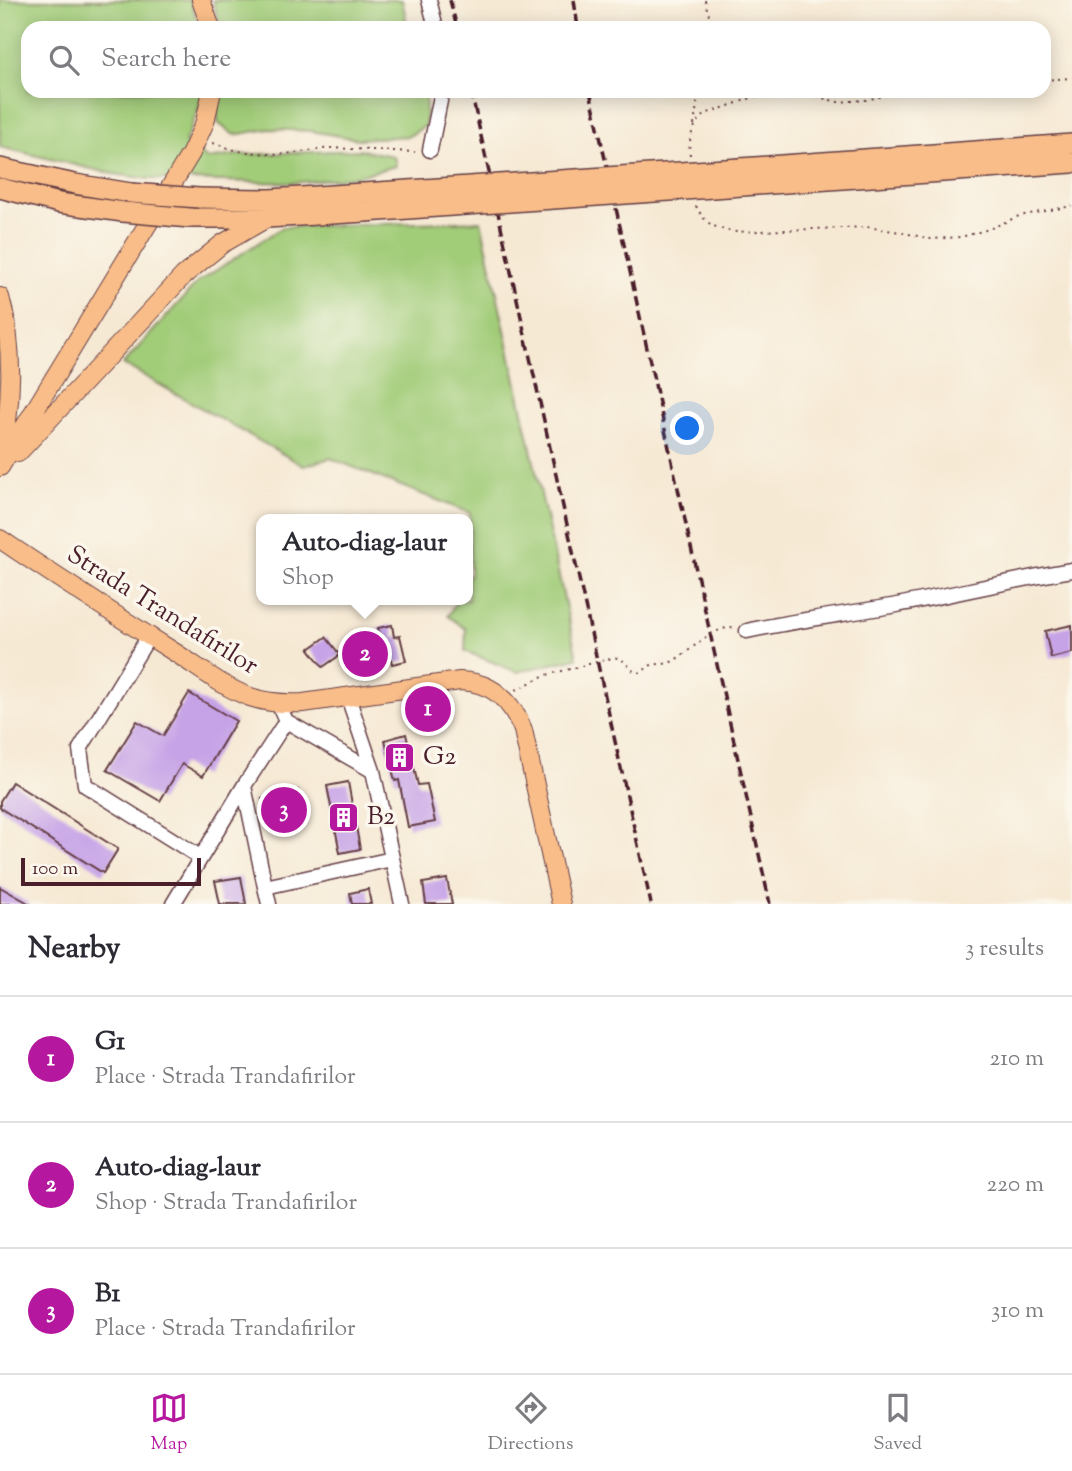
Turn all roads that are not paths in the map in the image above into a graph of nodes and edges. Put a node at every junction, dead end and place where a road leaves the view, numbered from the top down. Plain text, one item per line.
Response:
1 (201, 0) edge
2 (429, 0) edge
3 (208, 21) edge
4 (434, 21) edge
5 (211, 98) edge
6 (441, 98) edge
7 (1072, 144) edge
8 (430, 150) road end
9 (1072, 163) edge
10 (0, 168) edge
11 (741, 177) junction
12 (0, 188) edge
13 (364, 203) junction
14 (267, 218) junction
15 (0, 297) edge
16 (0, 460) edge
17 (0, 468) edge
18 (0, 539) edge
19 (1072, 570) edge
20 (747, 631) road end
21 (149, 636) junction
22 (348, 697) junction
23 (278, 703) junction
24 (286, 721) junction
25 (373, 771) junction
26 (244, 786) junction
27 (200, 857) junction
28 (392, 859) junction
29 (265, 887) junction
30 (173, 904) edge
31 (269, 904) edge
32 (401, 904) edge
33 (561, 904) edge

1 - 3 main road
2 - 4 street
5 - 17 main road
6 - 8 street
7 - 11 highway
9 - 11 highway
10 - 13 highway, bridge
11 - 13 highway, bridge
12 - 14 highway, bridge
13 - 14 highway
14 - 17 main road
15 - 16 main road
18 - 21 main road, Strada Trandafirilor
19 - 20 street
21 - 23 main road, Strada Trandafirilor
21 - 27 street
22 - 23 main road, Strada Trandafirilor
22 - 25 street
22 - 33 main road, Strada Trandafirilor
23 - 24 street
24 - 25 street
24 - 26 street
25 - 28 street
26 - 27 street
26 - 29 street
27 - 30 street
28 - 29 street
28 - 32 street
29 - 31 street

